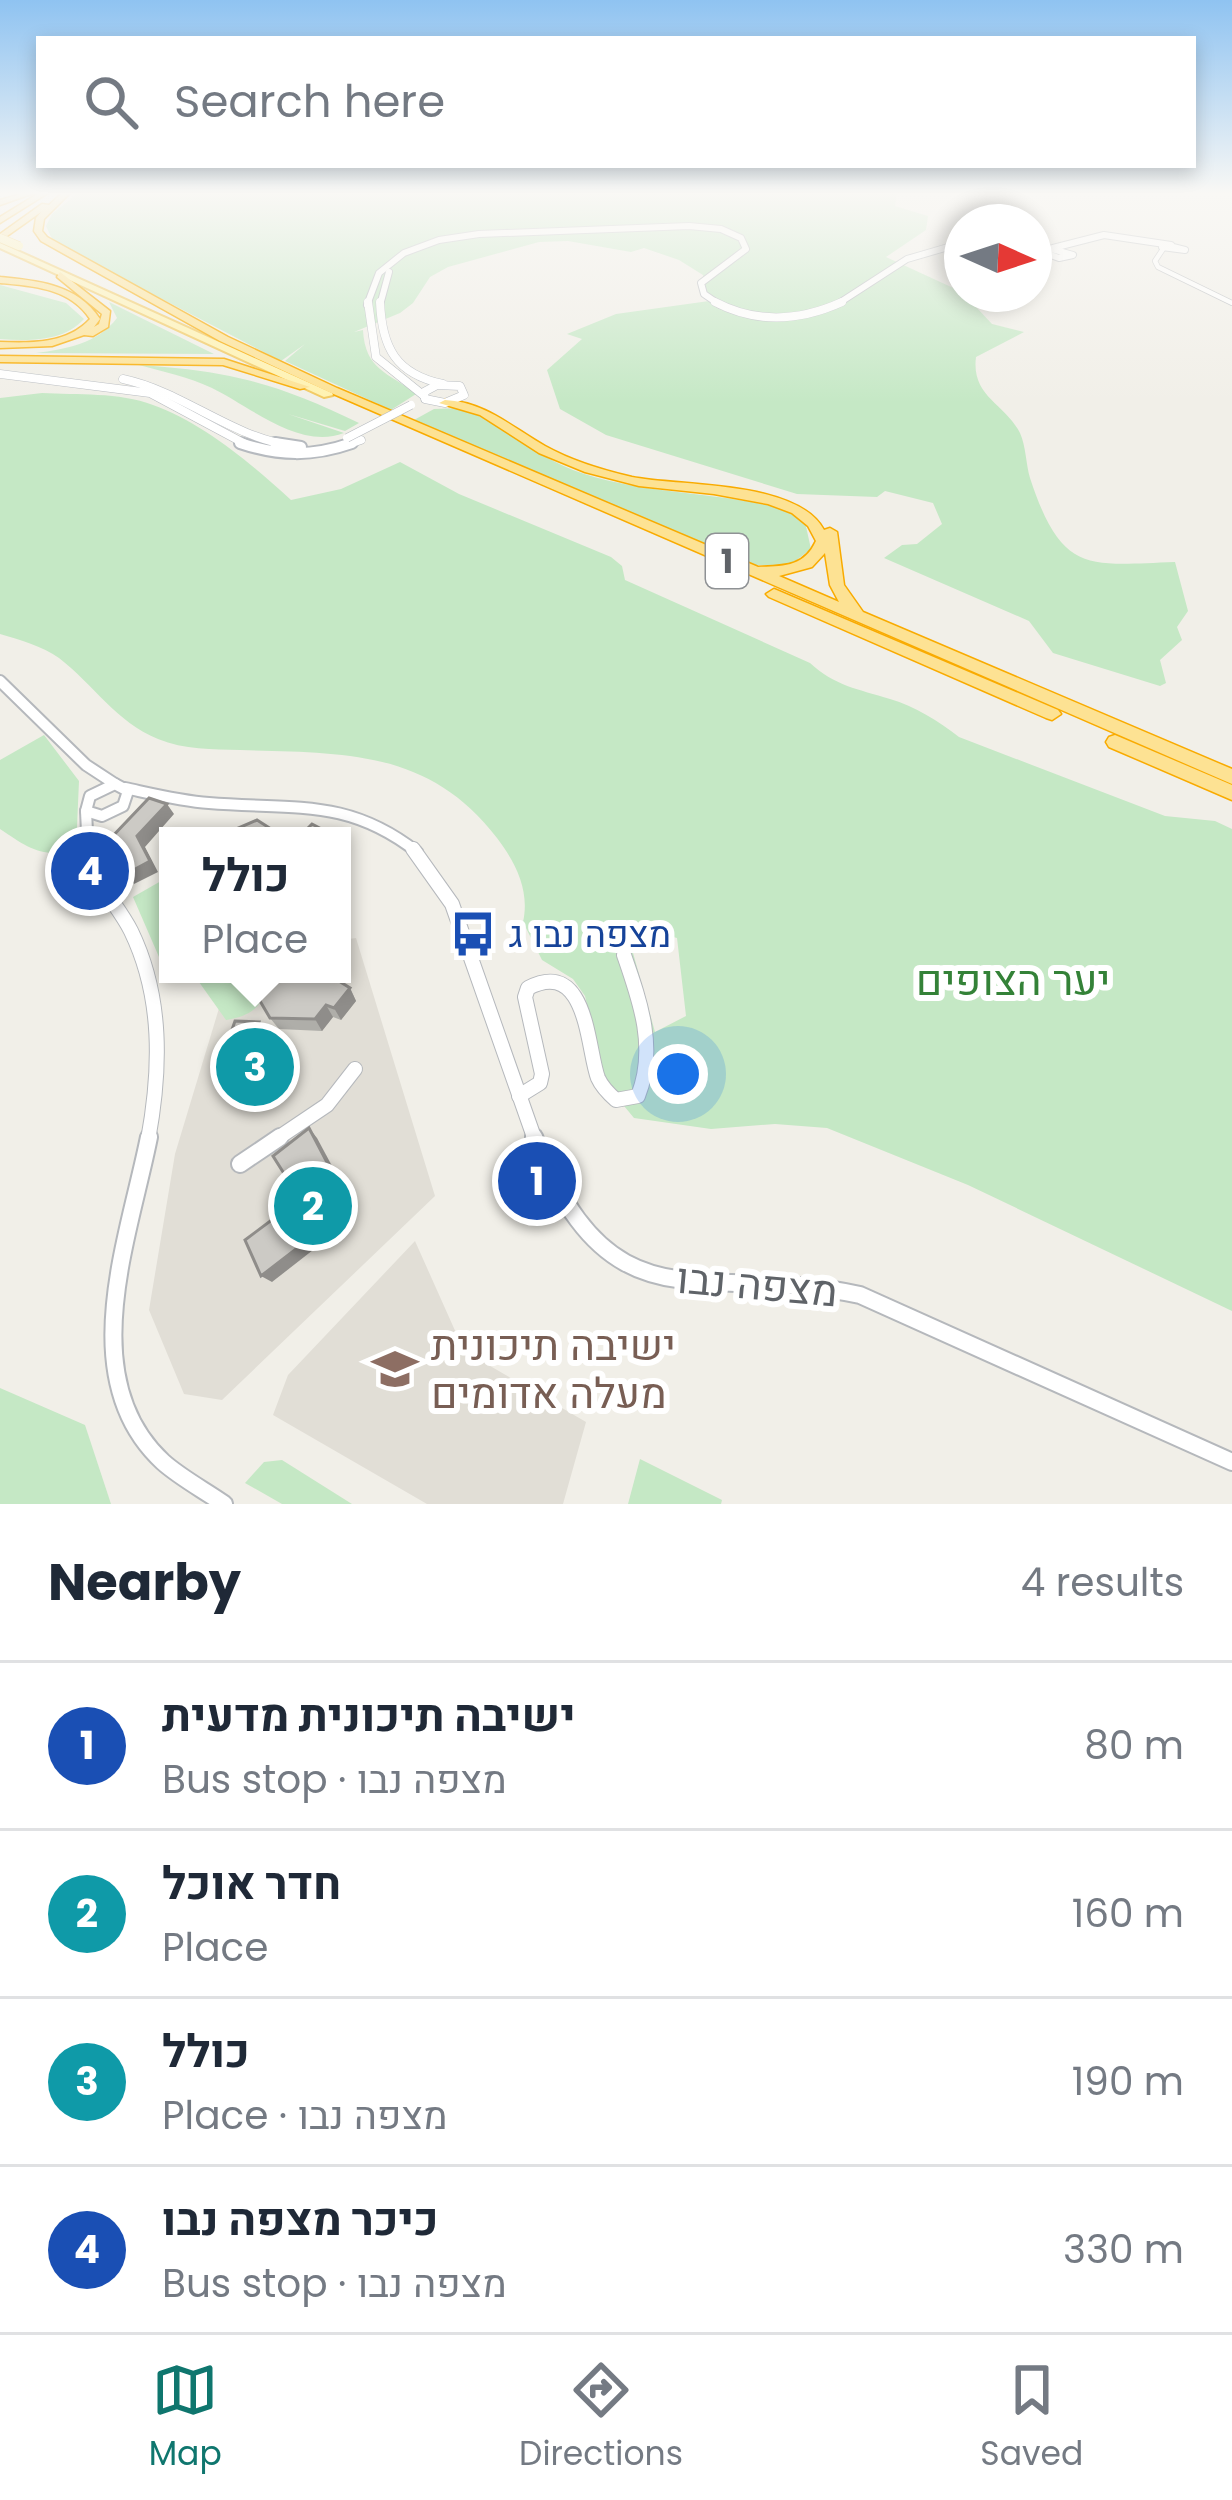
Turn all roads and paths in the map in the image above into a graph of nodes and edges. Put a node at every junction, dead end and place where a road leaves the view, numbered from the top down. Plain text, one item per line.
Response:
1 (41, 263) edge
2 (55, 263) edge
3 (88, 263) edge
4 (391, 263) edge
5 (402, 263) edge
6 (725, 263) edge
7 (899, 263) edge
8 (1155, 263) edge
9 (60, 275) junction
10 (0, 280) edge
11 (1232, 302) edge
12 (224, 339) junction
13 (0, 348) edge
14 (0, 367) edge
15 (443, 384) junction
16 (464, 392) junction
17 (328, 395) junction
18 (423, 396) junction
19 (441, 403) junction
20 (416, 407) junction
21 (506, 427) junction
22 (697, 490) junction
23 (680, 542) junction
24 (902, 635) junction
25 (0, 682) edge
26 (83, 762) junction
27 (1232, 777) edge
28 (120, 786) junction
29 (1232, 793) edge
30 (163, 796) junction
31 (86, 806) junction
32 (120, 808) junction
33 (89, 847) junction
34 (624, 955) dead end
35 (355, 1069) dead end
36 (519, 1096) junction
37 (240, 1164) dead end
38 (1232, 1462) edge
39 (224, 1504) edge

1 - 9 main road
2 - 12 main road
3 - 12 highway, 1
4 - 18 street
5 - 15 street
6 - 7 street
8 - 11 street
9 - 13 highway
9 - 17 main road
10 - 13 highway
12 - 23 highway, 1
14 - 17 highway, 1
14 - 20 street, bridge
14 - 20 street, bridge
15 - 16 street
15 - 18 street
16 - 19 street
16 - 21 highway
17 - 29 highway, 1
18 - 19 street
18 - 20 street
19 - 20 street
19 - 21 highway
21 - 22 highway
22 - 23 highway
22 - 24 highway
23 - 24 highway, 1
24 - 27 highway, 1
25 - 26 street, מצפה נבו
26 - 28 street, מצפה נבו
26 - 31 street
28 - 30 street, מצפה נבו
28 - 31 street
28 - 32 street
30 - 32 street, מצפה נבו
30 - 36 street, מצפה נבו
31 - 32 street, מצפה נבו
31 - 33 street
32 - 33 street
33 - 39 street
34 - 36 street
35 - 37 street
36 - 38 street, מצפה נבו

